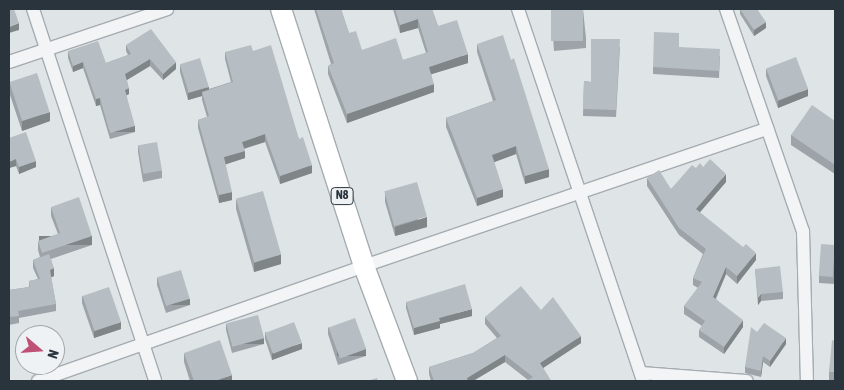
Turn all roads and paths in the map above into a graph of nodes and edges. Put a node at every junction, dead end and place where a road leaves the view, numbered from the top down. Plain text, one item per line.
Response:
1 (33, 9) edge
2 (168, 9) edge
3 (281, 9) edge
4 (518, 9) edge
5 (726, 9) edge
6 (46, 49) junction
7 (9, 62) edge
8 (767, 129) junction
9 (580, 192) junction
10 (364, 266) junction
11 (142, 344) junction
12 (642, 377) edge
13 (38, 381) edge
14 (155, 381) edge
15 (407, 381) edge
16 (747, 381) edge
17 (807, 381) edge

1 - 6 street
2 - 6 street
3 - 10 main road, N8
4 - 9 street
5 - 8 street
6 - 7 street
6 - 11 street
8 - 9 street
8 - 17 street
9 - 10 street
9 - 12 street
10 - 11 street
10 - 15 main road, N8
11 - 13 street
11 - 14 street
12 - 16 street

